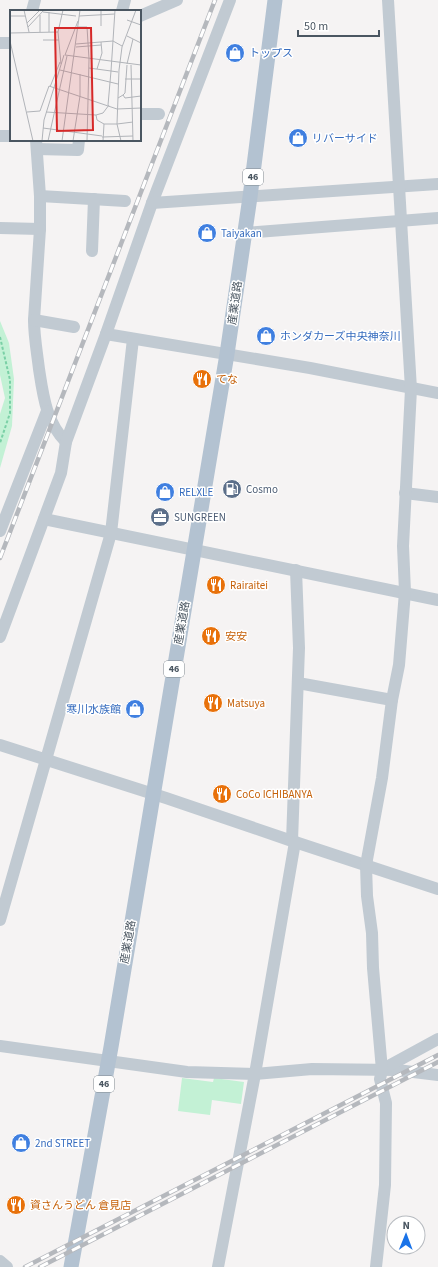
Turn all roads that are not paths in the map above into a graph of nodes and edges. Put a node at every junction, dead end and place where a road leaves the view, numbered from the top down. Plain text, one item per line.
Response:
1 (35, 0) edge
2 (125, 0) edge
3 (177, 0) edge
4 (230, 0) edge
5 (275, 0) edge
6 (388, 0) edge
7 (32, 10) edge
8 (122, 10) edge
9 (141, 16) edge
10 (0, 43) edge
11 (10, 44) edge
12 (141, 114) edge
13 (159, 114) dead end
14 (79, 141) edge
15 (36, 144) edge
16 (438, 184) edge
17 (399, 186) junction
18 (40, 196) junction
19 (250, 197) junction
20 (94, 199) junction
21 (126, 201) dead end
22 (152, 203) junction
23 (438, 218) edge
24 (401, 221) junction
25 (0, 228) edge
26 (40, 229) junction
27 (244, 233) junction
28 (92, 251) dead end
29 (34, 320) junction
30 (74, 327) dead end
31 (106, 334) junction
32 (133, 339) junction
33 (227, 354) junction
34 (411, 388) junction
35 (438, 394) edge
36 (47, 411) junction
37 (66, 442) junction
38 (404, 493) junction
39 (438, 497) edge
40 (44, 519) junction
41 (0, 531) edge
42 (111, 533) junction
43 (195, 549) junction
44 (296, 570) junction
45 (405, 592) junction
46 (438, 600) edge
47 (0, 637) edge
48 (298, 683) junction
49 (392, 700) junction
50 (0, 745) edge
51 (47, 759) junction
52 (153, 794) junction
53 (293, 842) junction
54 (366, 865) junction
55 (438, 889) edge
56 (0, 920) edge
57 (438, 1039) edge
58 (0, 1046) edge
59 (108, 1060) junction
60 (382, 1070) junction
61 (255, 1074) junction
62 (438, 1075) edge
63 (0, 1261) edge
64 (8, 1267) edge
65 (71, 1267) edge
66 (218, 1267) edge
67 (376, 1267) edge

1 - 7 street
2 - 8 street
3 - 9 street
4 - 22 street
5 - 19 main road, 産業道路 / 46
6 - 17 street
10 - 11 street
12 - 13 street
14 - 15 street
15 - 18 street
16 - 17 street
17 - 19 street
17 - 24 street
18 - 20 street
18 - 26 street
19 - 22 street
19 - 27 main road, 産業道路 / 46
20 - 21 street
20 - 28 street
22 - 31 street
23 - 24 street
24 - 27 street
24 - 34 street
25 - 26 street
26 - 29 street
27 - 33 main road, 産業道路 / 46
29 - 30 street
29 - 36 street
31 - 32 street
31 - 37 street
32 - 33 street
32 - 42 street
33 - 34 street
33 - 43 main road, 産業道路 / 46
34 - 35 street
34 - 38 street
36 - 37 street
36 - 41 street
37 - 40 street
38 - 39 street
38 - 45 street
40 - 42 street
40 - 47 street
42 - 43 street
42 - 51 street
43 - 44 street
43 - 52 main road, 産業道路 / 46
44 - 45 street
44 - 48 street
45 - 46 street
45 - 49 street
48 - 49 street
48 - 53 street
49 - 54 street
50 - 51 street
51 - 52 street
51 - 56 street
52 - 53 street
52 - 59 main road, 産業道路 / 46
53 - 54 street
53 - 61 street
54 - 55 street
54 - 60 street
57 - 60 street
58 - 59 street
59 - 61 street
59 - 65 main road, 産業道路 / 46
60 - 61 street
60 - 62 street
60 - 67 street
61 - 66 street
63 - 64 street

